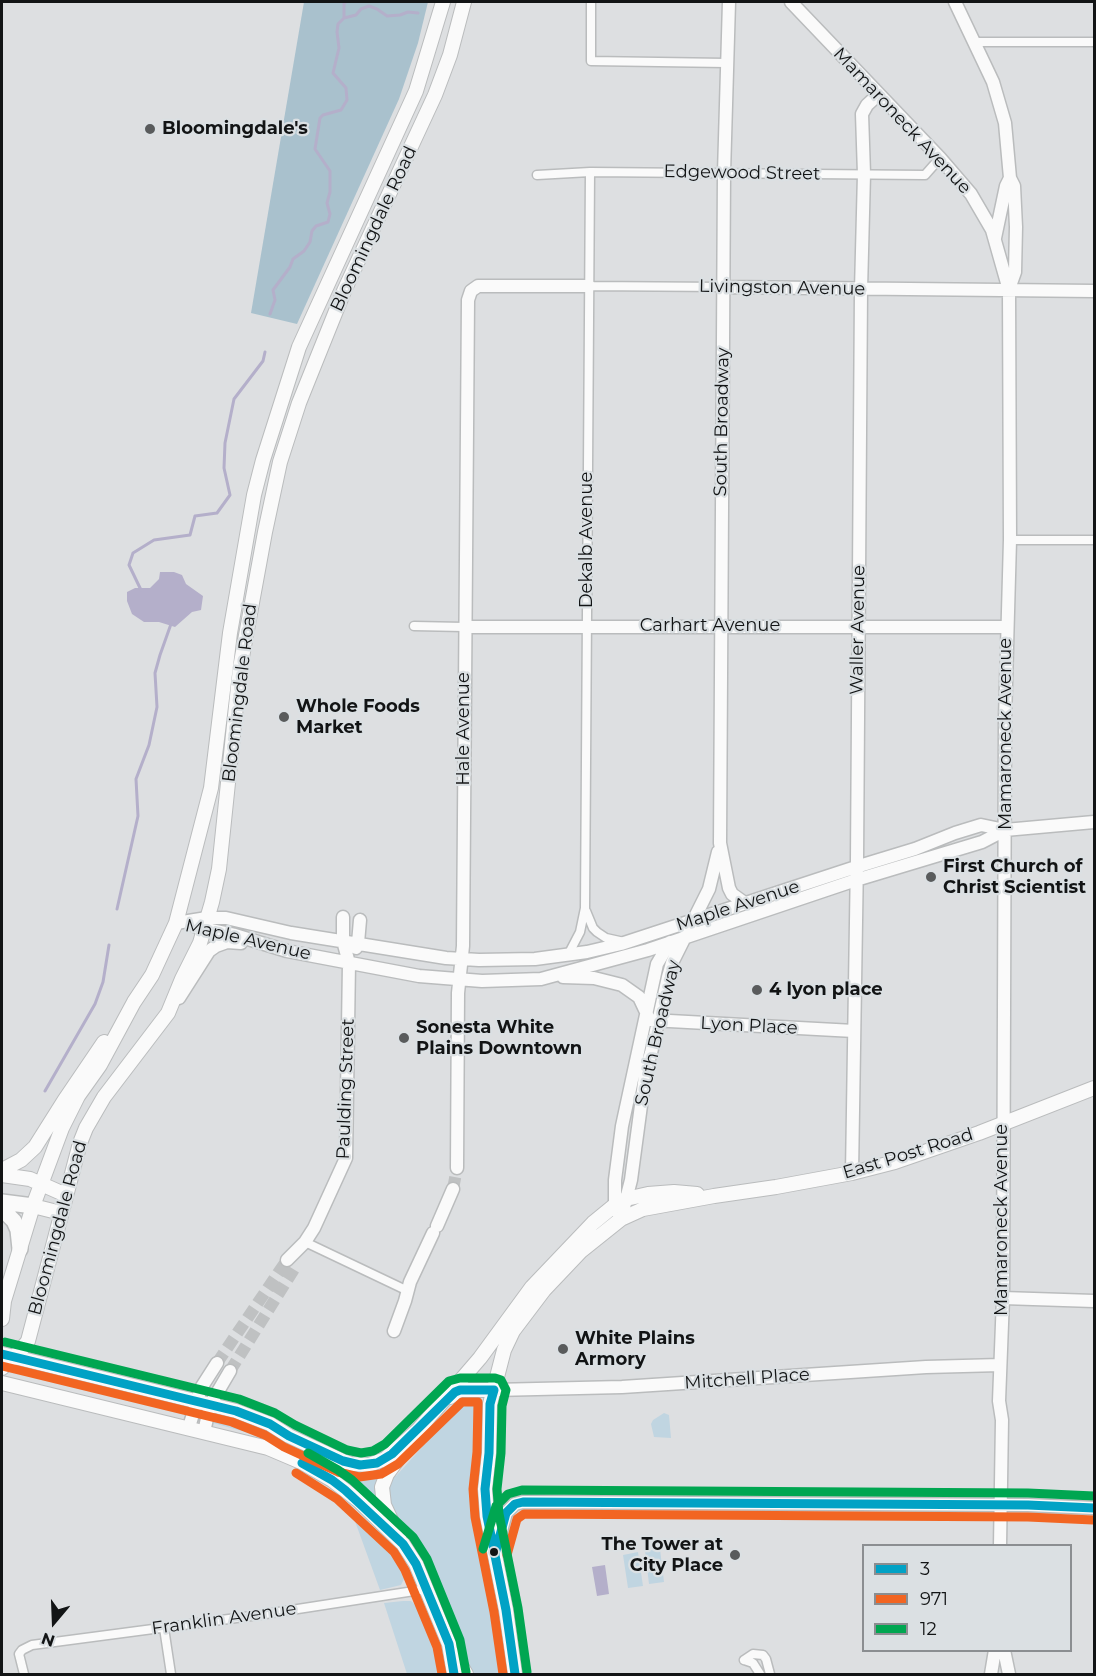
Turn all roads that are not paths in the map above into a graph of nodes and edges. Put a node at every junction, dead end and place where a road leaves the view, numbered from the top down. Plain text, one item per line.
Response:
1 (443, 2) edge
2 (464, 2) edge
3 (591, 2) edge
4 (729, 2) edge
5 (790, 2) edge
6 (955, 2) edge
7 (973, 42) junction
8 (1095, 42) edge
9 (726, 63) junction
10 (879, 94) junction
11 (940, 158) junction
12 (590, 172) junction
13 (724, 173) junction
14 (864, 174) junction
15 (537, 175) dead end
16 (1010, 178) junction
17 (995, 238) junction
18 (589, 286) junction
19 (724, 287) junction
20 (861, 290) junction
21 (1009, 290) junction
22 (471, 291) joint
23 (1093, 292) edge
24 (1093, 538) edge
25 (1010, 540) junction
26 (587, 625) junction
27 (414, 626) dead end
28 (464, 627) junction
29 (720, 627) junction
30 (858, 627) junction
31 (1006, 627) junction
32 (1095, 822) edge
33 (1005, 830) junction
34 (720, 843) junction
35 (856, 867) junction
36 (856, 880) junction
37 (746, 904) junction
38 (585, 908) junction
39 (343, 916) dead end
40 (360, 920) dead end
41 (694, 921) junction
42 (176, 923) junction
43 (206, 923) junction
44 (685, 938) junction
45 (343, 941) junction
46 (627, 942) junction
47 (358, 943) junction
48 (669, 943) junction
49 (287, 951) junction
50 (568, 955) junction
51 (462, 959) junction
52 (349, 963) junction
53 (541, 979) junction
54 (459, 980) junction
55 (134, 1002) junction
56 (168, 1013) junction
57 (646, 1017) junction
58 (658, 1021) junction
59 (854, 1031) junction
60 (1095, 1088) edge
61 (1003, 1123) junction
62 (457, 1168) tunnel mouth
63 (2, 1170) edge
64 (852, 1173) junction
65 (2, 1175) edge
66 (40, 1184) junction
67 (453, 1189) tunnel mouth
68 (66, 1196) junction
69 (714, 1196) junction
70 (2, 1202) edge
71 (621, 1202) junction
72 (33, 1206) junction
73 (2, 1209) edge
74 (61, 1213) junction
75 (621, 1220) junction
76 (305, 1242) junction
77 (20, 1249) junction
78 (291, 1263) tunnel mouth
79 (408, 1291) junction
80 (1003, 1298) junction
81 (1095, 1301) edge
82 (2, 1319) edge
83 (394, 1331) dead end
84 (8, 1356) edge
85 (218, 1363) tunnel mouth
86 (1000, 1365) junction
87 (2, 1368) edge
88 (230, 1371) tunnel mouth
89 (2, 1383) edge
90 (494, 1390) junction
91 (204, 1403) junction
92 (442, 1405) junction
93 (189, 1428) junction
94 (418, 1431) junction
95 (204, 1432) junction
96 (1001, 1505) junction
97 (1095, 1508) edge
98 (403, 1544) junction
99 (1000, 1544) edge
100 (495, 1552) junction
101 (427, 1589) junction
102 (164, 1628) junction
103 (449, 1644) junction
104 (995, 1652) edge
105 (1004, 1652) edge
106 (24, 1674) edge
107 (171, 1674) edge
108 (454, 1674) edge
109 (466, 1674) edge
110 (515, 1674) edge
111 (760, 1674) edge
112 (770, 1674) edge
113 (991, 1674) edge
114 (1009, 1674) edge

1 - 42 main road, Bloomingdale Road
2 - 43 main road, Bloomingdale Road
3 - 9 street
4 - 9 main road, South Broadway
5 - 10 main road, Mamaroneck Avenue
6 - 7 main road
7 - 8 street
7 - 16 main road
9 - 13 main road, South Broadway
10 - 11 main road, Mamaroneck Avenue
10 - 14 main road, Waller Avenue
11 - 14 street, Edgewood Street
11 - 17 main road, Mamaroneck Avenue
12 - 13 street, Edgewood Street
12 - 15 street, Edgewood Street
12 - 18 street, Dekalb Avenue
13 - 14 street, Edgewood Street
13 - 19 main road, South Broadway
14 - 20 main road, Waller Avenue
16 - 17 main road
16 - 21 main road
17 - 21 main road, Mamaroneck Avenue
18 - 19 street, Livingston Avenue
18 - 22 main road, Livingston Avenue
18 - 26 street, Dekalb Avenue
19 - 20 main road, Livingston Avenue
19 - 29 main road, South Broadway
20 - 21 main road, Livingston Avenue
20 - 30 main road, Waller Avenue
21 - 23 main road, Livingston Avenue
21 - 25 main road, Mamaroneck Avenue
22 - 28 main road, Hale Avenue
24 - 25 street
25 - 31 main road, Mamaroneck Avenue
26 - 28 main road, Carhart Avenue
26 - 29 main road, Carhart Avenue
26 - 38 street, Dekalb Avenue
27 - 28 street, Carhart Avenue
28 - 51 main road, Hale Avenue
29 - 30 main road, Carhart Avenue
29 - 34 main road, South Broadway
30 - 31 main road, Carhart Avenue
30 - 35 main road, Waller Avenue
31 - 33 main road, Mamaroneck Avenue
32 - 33 main road, Maple Avenue
33 - 35 main road, Maple Avenue
33 - 36 main road, Maple Avenue
33 - 61 main road, Mamaroneck Avenue
34 - 37 main road, South Broadway
34 - 41 main road, South Broadway
35 - 36 main road, Waller Avenue
35 - 37 main road, Maple Avenue
36 - 44 main road, Maple Avenue
36 - 59 main road, Waller Avenue
37 - 41 main road, Maple Avenue
38 - 46 street, Dekalb Avenue
38 - 50 street, Dekalb Avenue
39 - 45 main road, Paulding Street
40 - 47 main road, Paulding Street
41 - 44 main road, South Broadway
41 - 46 main road, Maple Avenue
41 - 48 main road, South Broadway
42 - 43 main road, Maple Avenue
42 - 55 main road, Bloomingdale Road
43 - 45 main road, Maple Avenue
43 - 49 main road, Maple Avenue
43 - 56 main road, Bloomingdale Road
44 - 48 main road, Maple Avenue
44 - 58 main road, South Broadway
45 - 47 main road, Maple Avenue
45 - 52 main road, Paulding Street
46 - 50 main road, Maple Avenue
47 - 51 main road, Maple Avenue
47 - 52 main road, Paulding Street
48 - 53 main road, Maple Avenue
48 - 57 main road, South Broadway
49 - 52 main road, Maple Avenue
49 - 56 main road
50 - 51 main road, Maple Avenue
51 - 54 main road, Hale Avenue
52 - 54 main road, Maple Avenue
52 - 76 main road, Paulding Street
53 - 54 main road, Maple Avenue
53 - 57 main road
54 - 62 main road, Hale Avenue
55 - 63 main road
55 - 66 main road, Bloomingdale Road
56 - 68 main road, Bloomingdale Road
57 - 58 main road, Lyon Place
57 - 71 main road, South Broadway
58 - 59 main road, Lyon Place
58 - 71 main road, South Broadway
59 - 64 main road, Waller Avenue
60 - 61 main road, East Post Road
61 - 64 main road, East Post Road
61 - 80 main road, Mamaroneck Avenue
64 - 69 main road, East Post Road
65 - 66 main road
66 - 68 main road
66 - 72 main road, Bloomingdale Road
67 - 79 main road
68 - 74 main road, Bloomingdale Road
69 - 71 main road, East Post Road
69 - 75 main road, East Post Road
70 - 72 highway
71 - 75 main road, South Broadway
71 - 92 main road
72 - 74 main road
72 - 77 main road, Bloomingdale Road
73 - 77 highway
74 - 84 main road, Bloomingdale Road
75 - 90 main road
76 - 78 main road, Paulding Street
76 - 79 street
77 - 82 main road, Bloomingdale Road
79 - 83 main road
80 - 81 main road
80 - 86 main road, Mamaroneck Avenue
84 - 87 main road, Bloomingdale Road
84 - 91 main road
85 - 91 main road
86 - 90 main road, Mitchell Place
86 - 96 main road, Mamaroneck Avenue
88 - 91 main road
89 - 93 main road
90 - 92 main road
90 - 100 main road
91 - 93 main road
91 - 94 main road
91 - 95 main road
92 - 94 main road
93 - 95 main road
94 - 98 main road
95 - 98 main road
96 - 97 main road
96 - 99 main road, Mamaroneck Avenue
96 - 100 main road
98 - 101 main road
100 - 110 main road
101 - 102 street, Franklin Avenue
101 - 103 main road
102 - 106 street, Franklin Avenue
102 - 107 street
103 - 108 main road
103 - 109 main road
104 - 113 main road
105 - 114 main road
111 - 112 street

